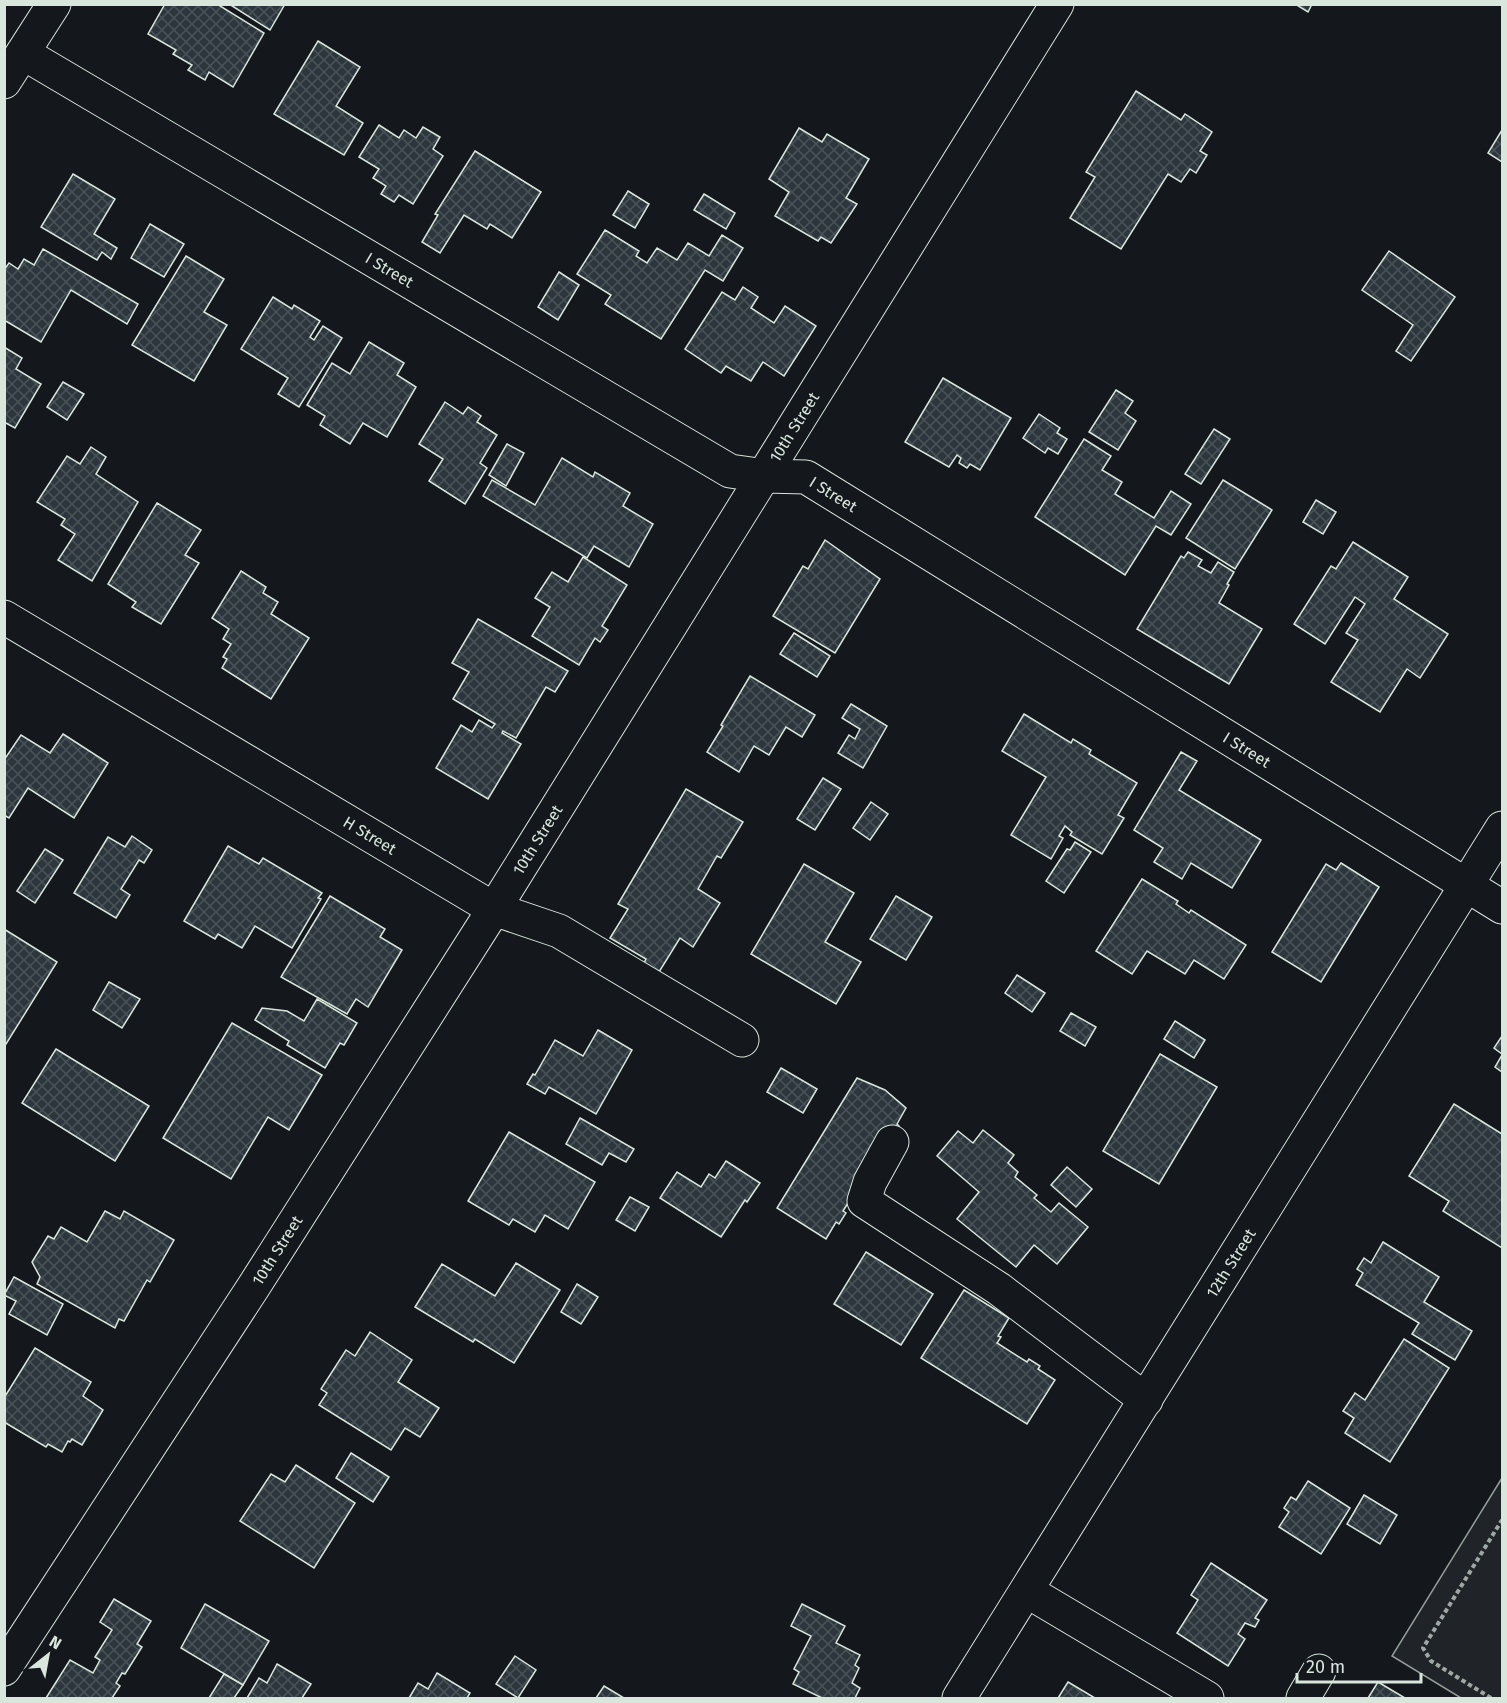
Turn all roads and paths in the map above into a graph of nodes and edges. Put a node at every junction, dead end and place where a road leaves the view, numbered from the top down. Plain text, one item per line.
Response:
1 (54, 4) edge
2 (1058, 4) edge
3 (22, 53) junction
4 (4, 82) edge
5 (764, 476) junction
6 (4, 617) edge
7 (1503, 828) edge
8 (1468, 886) junction
9 (1503, 907) edge
10 (494, 909) junction
11 (742, 1040) dead end
12 (892, 1142) dead end
13 (1146, 1400) junction
14 (1503, 1520) edge
15 (1027, 1591) junction
16 (4, 1669) edge
17 (1319, 1671) dead end
18 (959, 1698) edge
19 (1207, 1698) edge
20 (1303, 1698) edge
21 (1491, 1698) edge

1 - 3 street
2 - 5 street, 10th Street
3 - 4 street
3 - 5 street, I Street
5 - 8 street, I Street
5 - 10 street, 10th Street
6 - 10 street, H Street
7 - 8 street, 12th Street
8 - 9 street, I Street
8 - 13 street, 12th Street
10 - 11 street, H Street
10 - 16 street, 10th Street
12 - 13 street
13 - 15 street, 12th Street
14 - 21 path
15 - 18 street, 12th Street
15 - 19 street
17 - 20 street

